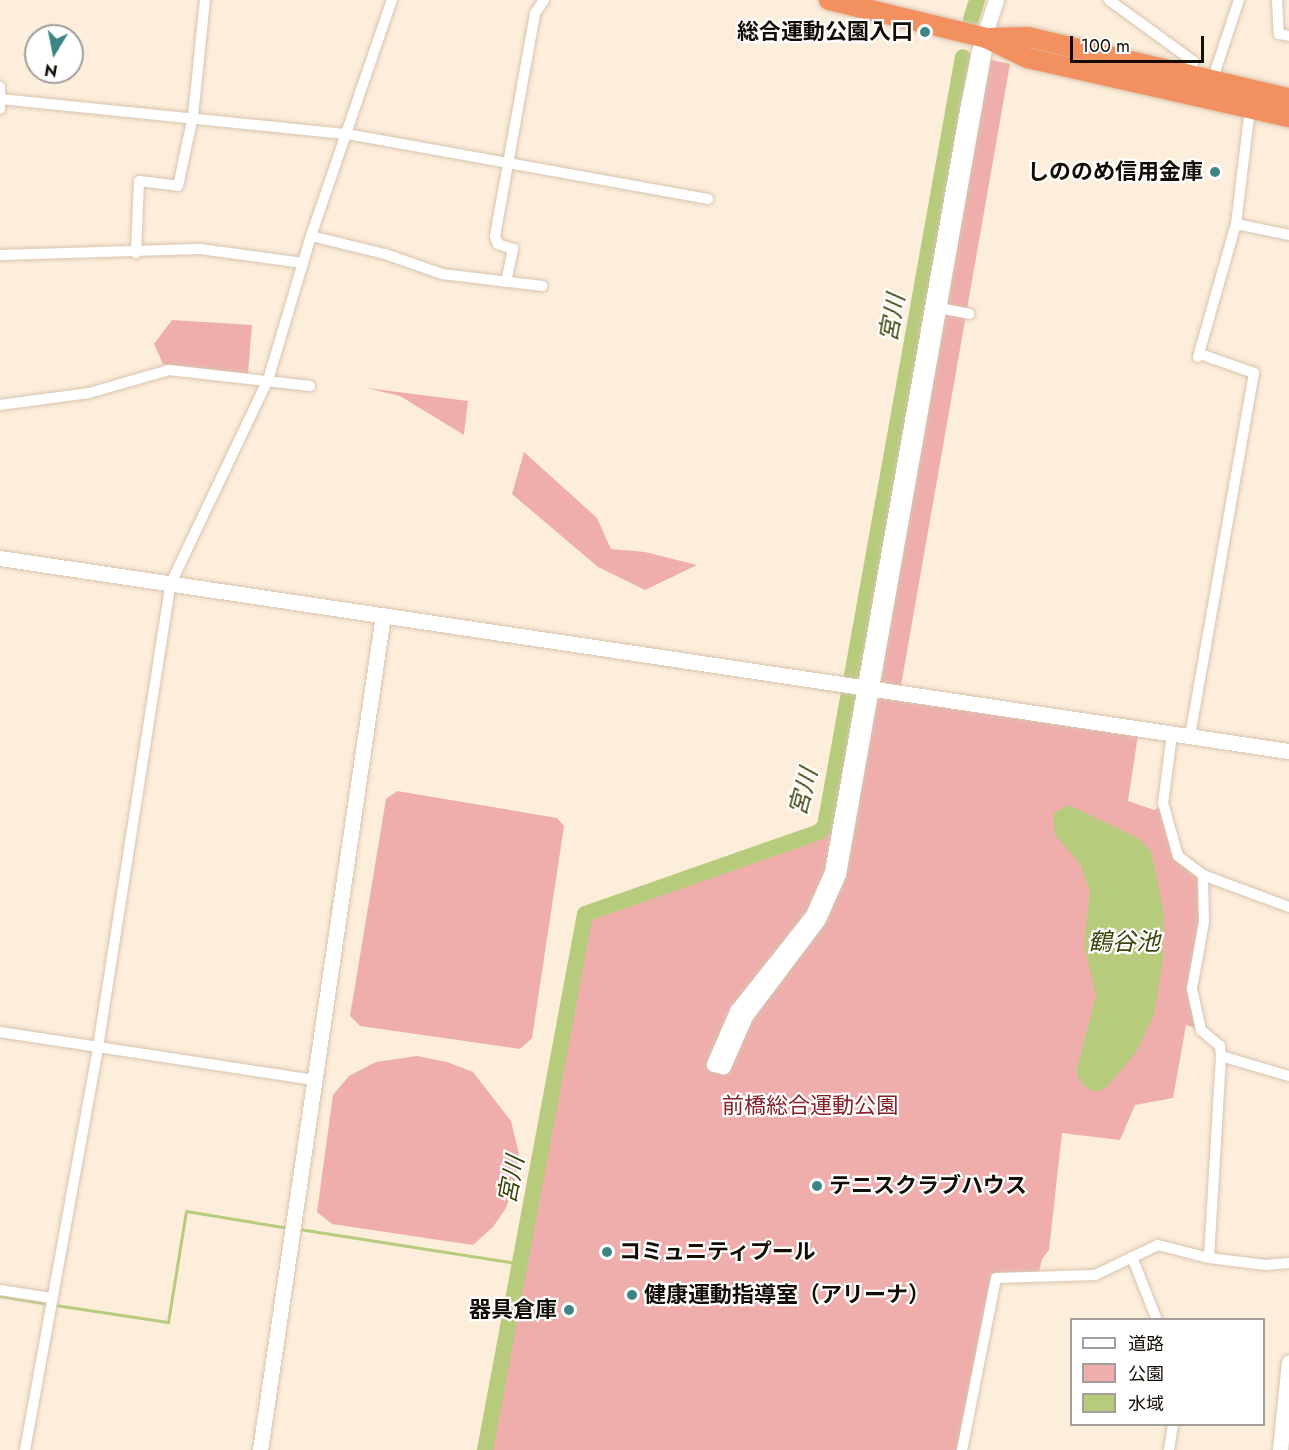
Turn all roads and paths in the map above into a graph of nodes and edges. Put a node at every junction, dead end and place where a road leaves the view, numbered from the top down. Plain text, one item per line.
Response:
1 (205, 0) edge
2 (392, 0) edge
3 (544, 0) edge
4 (829, 0) edge
5 (996, 0) edge
6 (1109, 0) edge
7 (1239, 0) edge
8 (1277, 0) edge
9 (1289, 36) edge
10 (986, 38) junction
11 (1216, 69) dead end
12 (1190, 75) junction
13 (0, 87) edge
14 (1289, 98) edge
15 (0, 99) edge
16 (1250, 108) junction
17 (0, 109) edge
18 (193, 117) junction
19 (1289, 117) edge
20 (347, 134) junction
21 (509, 163) junction
22 (708, 199) dead end
23 (1236, 224) junction
24 (1289, 235) edge
25 (311, 236) junction
26 (136, 253) junction
27 (0, 255) edge
28 (303, 263) junction
29 (506, 282) junction
30 (542, 286) dead end
31 (937, 308) junction
32 (969, 314) dead end
33 (268, 380) junction
34 (310, 386) dead end
35 (0, 405) edge
36 (0, 558) edge
37 (171, 583) junction
38 (383, 615) junction
39 (860, 687) junction
40 (1172, 734) junction
41 (1190, 736) junction
42 (1289, 751) edge
43 (1203, 875) junction
44 (1289, 907) edge
45 (0, 1032) edge
46 (98, 1047) junction
47 (1221, 1056) junction
48 (1289, 1076) edge
49 (312, 1080) junction
50 (1132, 1257) junction
51 (1209, 1258) junction
52 (1289, 1263) edge
53 (0, 1290) edge
54 (51, 1298) junction
55 (1156, 1318) edge
56 (1289, 1362) edge
57 (1173, 1426) edge
58 (25, 1450) edge
59 (260, 1450) edge
60 (962, 1450) edge
61 (1169, 1450) edge
62 (1280, 1450) edge

1 - 18 street
2 - 20 street
3 - 21 street
4 - 10 highway
5 - 10 street
6 - 12 street
7 - 11 street
8 - 9 street
10 - 12 highway
10 - 16 highway
10 - 31 street
12 - 14 highway
13 - 15 street
15 - 17 street
15 - 18 street
16 - 19 highway
16 - 23 street
18 - 20 street
18 - 26 street
20 - 21 street
20 - 25 street
21 - 22 street
21 - 29 street
23 - 24 street
23 - 41 street
25 - 28 street
25 - 29 street
26 - 27 street
26 - 28 street
28 - 33 street
29 - 30 street
31 - 32 street
31 - 39 street
33 - 34 street
33 - 35 street
33 - 37 street
36 - 37 street
37 - 38 street
37 - 46 street
38 - 39 street
38 - 49 street
39 - 39 street
39 - 40 street
40 - 41 street
40 - 43 street
41 - 42 street
43 - 44 street
43 - 47 street
45 - 46 street
46 - 49 street
46 - 54 street
47 - 48 street
47 - 51 street
49 - 59 street
50 - 51 street
50 - 55 street
50 - 60 street
51 - 52 street
53 - 54 street
54 - 58 street
56 - 62 street
57 - 61 street

